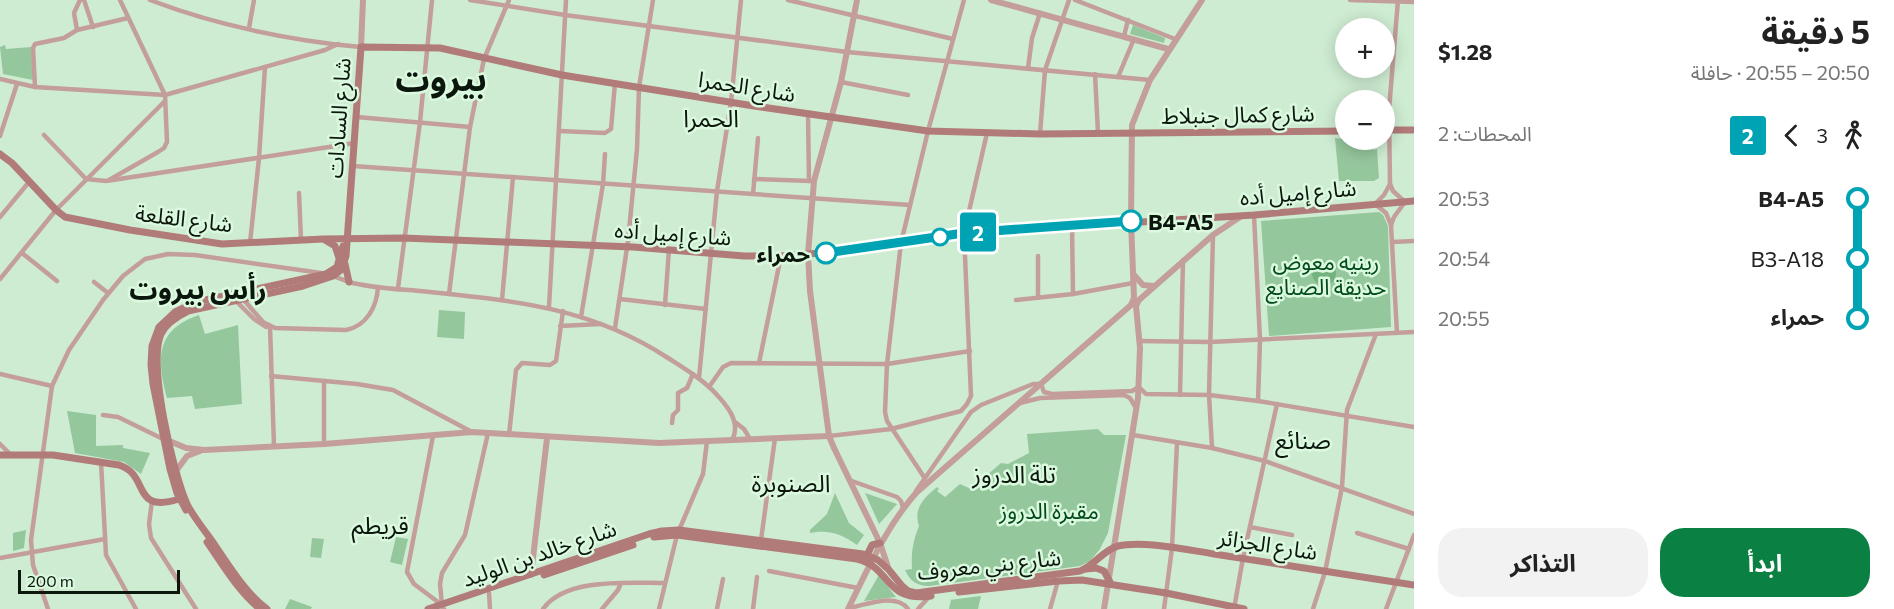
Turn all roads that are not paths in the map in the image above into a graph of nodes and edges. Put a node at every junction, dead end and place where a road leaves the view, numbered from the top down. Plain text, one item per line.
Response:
1 (82, 0) edge
2 (120, 0) edge
3 (150, 0) edge
4 (254, 0) edge
5 (363, 0) edge
6 (432, 0) edge
7 (470, 0) edge
8 (566, 0) edge
9 (653, 0) edge
10 (741, 0) edge
11 (788, 0) edge
12 (857, 0) edge
13 (964, 0) edge
14 (992, 0) edge
15 (1069, 0) edge
16 (1075, 0) edge
17 (1202, 0) edge
18 (1350, 0) edge
19 (1398, 1) edge
20 (1414, 2) edge
21 (507, 3) edge
22 (1040, 13) junction
23 (565, 15) junction
24 (854, 16) junction
25 (128, 18) junction
26 (1062, 19) junction
27 (1128, 20) junction
28 (649, 25) junction
29 (93, 27) junction
30 (249, 28) junction
31 (77, 30) junction
32 (1124, 36) junction
33 (1395, 36) edge
34 (738, 38) junction
35 (953, 39) junction
36 (1134, 39) junction
37 (1175, 39) junction
38 (338, 44) junction
39 (361, 47) junction
40 (427, 48) junction
41 (1165, 50) junction
42 (847, 52) junction
43 (484, 59) junction
44 (946, 61) junction
45 (265, 67) junction
46 (1028, 68) junction
47 (1045, 70) junction
48 (1095, 74) junction
49 (562, 75) junction
50 (1118, 77) junction
51 (0, 79) edge
52 (1150, 80) junction
53 (841, 82) junction
54 (615, 83) junction
55 (17, 84) junction
56 (35, 87) junction
57 (639, 87) junction
58 (908, 95) dead end
59 (165, 98) junction
60 (731, 102) junction
61 (808, 114) junction
62 (357, 117) junction
63 (832, 117) junction
64 (420, 123) junction
65 (470, 127) junction
66 (1395, 130) edge
67 (1414, 130) edge
68 (560, 131) junction
69 (928, 131) junction
70 (1335, 131) edge
71 (987, 133) junction
72 (1098, 133) junction
73 (1131, 133) junction
74 (1040, 134) junction
75 (44, 135) dead end
76 (0, 136) edge
77 (758, 138) dead end
78 (355, 143) junction
79 (1387, 150) edge
80 (0, 154) edge
81 (604, 154) dead end
82 (259, 158) junction
83 (353, 166) junction
84 (413, 171) junction
85 (464, 174) junction
86 (513, 177) junction
87 (86, 178) junction
88 (754, 179) junction
89 (556, 180) junction
90 (28, 181) junction
91 (106, 181) junction
92 (812, 181) junction
93 (603, 183) junction
94 (1390, 184) junction
95 (633, 185) junction
96 (717, 191) junction
97 (299, 194) dead end
98 (753, 194) junction
99 (812, 198) junction
100 (1414, 201) edge
101 (1405, 202) junction
102 (1375, 204) junction
103 (910, 205) junction
104 (56, 210) junction
105 (0, 215) edge
106 (1250, 215) junction
107 (1131, 221) junction
108 (1072, 225) junction
109 (1391, 225) junction
110 (964, 233) junction
111 (1213, 235) junction
112 (346, 238) junction
113 (403, 238) junction
114 (322, 239) junction
115 (301, 240) junction
116 (455, 240) junction
117 (1414, 241) edge
118 (1392, 242) junction
119 (250, 243) junction
120 (507, 243) junction
121 (901, 243) junction
122 (554, 244) junction
123 (592, 246) junction
124 (627, 246) junction
125 (669, 249) junction
126 (712, 252) junction
127 (22, 253) junction
128 (808, 254) junction
129 (346, 256) junction
130 (781, 256) junction
131 (1038, 256) dead end
132 (1184, 260) junction
133 (339, 262) junction
134 (1133, 272) junction
135 (330, 275) junction
136 (0, 278) edge
137 (57, 281) dead end
138 (94, 282) dead end
139 (349, 282) junction
140 (1133, 282) junction
141 (1154, 286) junction
142 (378, 287) junction
143 (398, 288) junction
144 (108, 293) junction
145 (449, 294) junction
146 (1073, 294) junction
147 (1038, 297) junction
148 (243, 299) junction
149 (620, 299) junction
150 (234, 300) junction
151 (502, 300) junction
152 (1017, 300) dead end
153 (665, 304) junction
154 (549, 307) junction
155 (706, 309) junction
156 (1132, 309) junction
157 (562, 311) junction
158 (1120, 316) junction
159 (581, 317) junction
160 (1137, 322) junction
161 (603, 324) junction
162 (560, 326) junction
163 (270, 328) junction
164 (615, 328) junction
165 (1414, 332) edge
166 (1396, 333) junction
167 (1376, 334) junction
168 (1260, 340) junction
169 (1139, 341) junction
170 (1180, 341) junction
171 (1210, 342) junction
172 (970, 351) junction
173 (759, 363) junction
174 (821, 364) junction
175 (887, 364) junction
176 (0, 374) edge
177 (693, 374) junction
178 (271, 376) junction
179 (699, 378) junction
180 (324, 381) junction
181 (1041, 384) junction
182 (52, 386) junction
183 (709, 387) junction
184 (1139, 387) junction
185 (1180, 395) junction
186 (1209, 395) junction
187 (971, 396) junction
188 (1258, 400) junction
189 (1020, 403) junction
190 (1277, 404) junction
191 (981, 405) junction
192 (961, 411) junction
193 (1137, 411) junction
194 (103, 415) dead end
195 (1346, 415) junction
196 (968, 417) junction
197 (735, 422) junction
198 (672, 423) dead end
199 (1414, 427) edge
200 (891, 429) junction
201 (472, 432) junction
202 (488, 433) junction
203 (508, 435) junction
204 (1133, 435) junction
205 (433, 436) junction
206 (830, 436) junction
207 (547, 438) junction
208 (775, 438) junction
209 (750, 439) junction
210 (732, 440) junction
211 (167, 441) junction
212 (707, 441) junction
213 (1177, 443) junction
214 (0, 444) edge
215 (324, 444) junction
216 (274, 446) junction
217 (1212, 448) junction
218 (204, 450) junction
219 (0, 455) edge
220 (11, 455) junction
221 (42, 455) junction
222 (1265, 461) junction
223 (101, 462) junction
224 (174, 472) junction
225 (924, 477) junction
226 (849, 480) junction
227 (1342, 487) junction
228 (182, 498) junction
229 (911, 499) junction
230 (152, 501) junction
231 (903, 508) junction
232 (1414, 514) edge
233 (1250, 527) junction
234 (678, 532) junction
235 (1357, 533) dead end
236 (1414, 535) edge
237 (1292, 536) dead end
238 (105, 539) junction
239 (761, 540) junction
240 (880, 543) junction
241 (1116, 547) junction
242 (1172, 548) junction
243 (1409, 549) junction
244 (31, 552) junction
245 (0, 558) edge
246 (1243, 558) junction
247 (868, 562) junction
248 (1084, 569) junction
249 (890, 570) junction
250 (769, 571) dead end
251 (1325, 572) junction
252 (531, 575) junction
253 (757, 577) dead end
254 (723, 579) dead end
255 (1058, 580) junction
256 (1110, 582) junction
257 (621, 583) junction
258 (665, 583) junction
259 (1396, 583) junction
260 (1414, 585) edge
261 (858, 588) junction
262 (971, 588) junction
263 (489, 593) junction
264 (1166, 593) junction
265 (930, 596) junction
266 (134, 608) edge
267 (442, 608) edge
268 (848, 608) edge
269 (1234, 608) edge
270 (48, 609) edge
271 (196, 609) edge
272 (260, 609) edge
273 (267, 609) edge
274 (428, 609) edge
275 (490, 609) edge
276 (543, 609) edge
277 (602, 609) edge
278 (659, 609) edge
279 (717, 609) edge
280 (753, 609) edge
281 (908, 609) edge
282 (918, 609) edge
283 (1050, 609) edge
284 (1104, 609) edge
285 (1164, 609) edge
286 (1244, 609) edge
287 (1313, 609) edge
288 (1386, 609) edge

1 - 29 street
1 - 31 street
2 - 25 street
3 - 30 street
4 - 30 street
5 - 39 street, شارع السادات
6 - 40 street
7 - 21 street
8 - 23 street
9 - 28 street
10 - 34 street
11 - 24 street
12 - 24 street
13 - 35 street
14 - 22 street
15 - 26 street
16 - 27 street
17 - 37 street
18 - 19 street
19 - 20 street
19 - 33 street
21 - 23 street
21 - 43 street
22 - 26 street
22 - 46 street
23 - 28 street
23 - 49 street
24 - 35 street
24 - 42 street
25 - 29 street
25 - 59 street
26 - 32 street
26 - 47 street
27 - 32 street
27 - 37 street
28 - 34 street
28 - 57 street
29 - 31 street
30 - 38 street
31 - 56 street
32 - 36 street
34 - 42 street
34 - 60 street
35 - 44 street
36 - 41 street
36 - 50 street
37 - 41 street
38 - 39 street
38 - 45 street
39 - 40 main road, شارع الحمرا
39 - 62 main road, شارع السادات
40 - 43 main road, شارع الحمرا
40 - 64 street
41 - 52 street
42 - 44 street
42 - 53 street
43 - 49 main road, شارع الحمرا
43 - 65 street
44 - 46 street
44 - 69 street
45 - 59 street
45 - 82 street
46 - 47 street
47 - 48 street
47 - 74 street
48 - 50 street
48 - 72 street
49 - 54 main road, شارع الحمرا
49 - 68 street
50 - 52 street
51 - 55 street
52 - 73 street
53 - 58 street
53 - 63 street
54 - 57 main road, شارع الحمرا
54 - 68 street
55 - 56 street
55 - 76 street
56 - 59 street
57 - 60 main road, شارع الحمرا
57 - 95 street
59 - 87 street
59 - 91 street
60 - 61 main road, شارع الحمرا
60 - 96 street
61 - 63 main road, شارع الحمرا
61 - 92 street
62 - 64 street
62 - 78 main road, شارع السادات
63 - 69 main road, شارع الحمرا
63 - 92 street
64 - 65 street
64 - 84 street
65 - 85 street
66 - 67 main road
68 - 89 street
69 - 71 main road, شارع الحمرا
69 - 103 street
70 - 73 main road, شارع كمال جنبلاط
71 - 74 main road, شارع الحمرا
71 - 110 street
72 - 73 main road, شارع الحمرا
72 - 74 main road, شارع الحمرا
73 - 107 street
75 - 87 street
77 - 88 street
78 - 82 street
78 - 83 main road, شارع السادات
79 - 94 street
80 - 90 main road
81 - 93 street
82 - 91 street
82 - 119 street
83 - 84 street
83 - 112 main road, شارع السادات
84 - 85 street
84 - 113 street
85 - 86 street
85 - 116 street
86 - 89 street
86 - 120 street
87 - 91 street
87 - 104 street
88 - 92 street
88 - 98 street
89 - 93 street
89 - 122 street
90 - 104 main road
90 - 105 street
92 - 99 street
93 - 95 street
93 - 123 street
94 - 101 street
94 - 102 street
95 - 96 street
95 - 124 street
96 - 98 street
96 - 126 street
97 - 115 street
98 - 99 street
99 - 103 street
99 - 128 street
100 - 101 main road, شارع إميل أده
101 - 102 main road, شارع إميل أده
101 - 109 street
102 - 106 main road, شارع إميل أده
102 - 109 street
103 - 121 street
104 - 119 main road, شارع القلعة
104 - 127 street
106 - 107 main road, شارع إميل أده
106 - 111 street
106 - 168 street
107 - 108 main road, شارع إميل أده
107 - 134 street
108 - 110 main road, شارع إميل أده
108 - 146 street
109 - 118 street
110 - 121 main road, شارع إميل أده
110 - 172 street
111 - 132 street
111 - 171 street
112 - 113 main road, شارع إميل أده
112 - 114 main road, شارع القلعة
112 - 129 main road
112 - 133 main road
113 - 116 main road, شارع إميل أده
113 - 143 street
114 - 115 main road, شارع القلعة
114 - 133 main road
115 - 119 main road, شارع القلعة
116 - 120 main road, شارع إميل أده
116 - 145 street
117 - 118 street
118 - 166 street
120 - 122 main road, شارع إميل أده
120 - 151 street
121 - 128 main road, شارع إميل أده
121 - 175 street
122 - 123 main road, شارع إميل أده
122 - 154 street
123 - 124 main road, شارع إميل أده
123 - 159 street
124 - 125 main road, شارع إميل أده
124 - 149 street
125 - 126 main road, شارع إميل أده
125 - 153 street
126 - 130 main road, شارع إميل أده
126 - 155 street
127 - 136 street
127 - 137 street
128 - 130 main road, شارع إميل أده
128 - 174 street
129 - 135 main road
129 - 139 main road
130 - 173 street
131 - 147 street
132 - 141 street
132 - 170 street
133 - 135 main road
134 - 140 street
134 - 141 street
135 - 139 street
135 - 144 street
135 - 148 main road
135 - 211 main road
138 - 144 street
139 - 142 street
140 - 146 street
140 - 156 street
141 - 156 street
142 - 143 street
142 - 163 street
143 - 145 street
144 - 182 street
145 - 151 street
146 - 147 street
147 - 152 street
148 - 150 main road
148 - 163 street
149 - 153 street
149 - 164 street
150 - 163 street
150 - 211 main road
151 - 154 street
153 - 155 street
154 - 157 street
155 - 179 street
156 - 158 street
156 - 160 street
157 - 159 street
157 - 162 street
158 - 160 street
158 - 181 street
159 - 161 street
160 - 169 street
161 - 162 street
161 - 164 street
162 - 203 street
163 - 178 street
164 - 177 street
165 - 166 street
166 - 167 street
167 - 168 street
167 - 195 street
168 - 171 street
168 - 188 street
169 - 170 street
169 - 184 street
170 - 171 street
170 - 185 street
171 - 186 street
172 - 175 street
172 - 187 street
173 - 174 street
173 - 183 street
174 - 175 street
174 - 206 street
175 - 200 street
176 - 182 street
177 - 179 street
177 - 198 street
178 - 180 street
178 - 216 street
179 - 183 street
180 - 201 street
180 - 215 street
181 - 184 street
181 - 189 street
181 - 191 street
182 - 221 street
183 - 197 street
184 - 185 street
184 - 193 street
185 - 186 street
186 - 188 street
186 - 217 street
187 - 191 street
187 - 192 street
188 - 190 street
189 - 193 street
189 - 229 street
190 - 195 street
190 - 222 street
191 - 196 street
192 - 196 street
192 - 200 street
193 - 204 street
194 - 211 street
195 - 199 street
195 - 227 street
196 - 225 street
197 - 209 street
197 - 210 street
200 - 206 street
200 - 225 street
201 - 202 street
201 - 205 street
202 - 203 street
202 - 267 street
203 - 207 street
204 - 213 street
204 - 241 street
205 - 215 street
205 - 267 street
206 - 208 street
206 - 226 street
207 - 212 street
207 - 252 street
208 - 209 street
208 - 239 street
209 - 210 street
210 - 212 street
211 - 218 street
211 - 224 main road
212 - 234 street
213 - 217 street
213 - 242 street
214 - 220 street
215 - 216 street
216 - 218 street
217 - 222 street
218 - 224 street
219 - 220 main road
220 - 221 main road
221 - 223 main road
221 - 244 street
222 - 227 street
222 - 233 street
223 - 230 main road
223 - 238 street
224 - 228 main road
225 - 229 street
226 - 231 street
226 - 240 street
227 - 232 street
227 - 251 street
228 - 230 main road
228 - 272 main road
228 - 273 main road
229 - 231 street
230 - 271 street
231 - 240 street
233 - 237 street
233 - 246 street
234 - 239 main road
234 - 247 main road
234 - 252 main road, شارع خالد بن الوليد
234 - 258 street
234 - 263 main road, شارع خالد بن الوليد
235 - 243 street
236 - 243 street
238 - 244 street
238 - 266 street
239 - 247 main road
240 - 247 main road
240 - 249 street
241 - 242 main road, شارع الجزائر
241 - 248 main road, شارع بني معروف
241 - 256 street
242 - 246 main road, شارع الجزائر
242 - 264 street
243 - 259 street
244 - 245 street
244 - 270 street
246 - 251 main road, شارع الجزائر
246 - 269 street
247 - 249 main road, شارع بني معروف
247 - 261 street
247 - 265 main road, شارع بني معروف
248 - 256 main road
248 - 262 main road, شارع بني معروف
249 - 262 main road, شارع بني معروف
250 - 261 street
251 - 259 main road, شارع الجزائر
251 - 287 street
252 - 267 main road, شارع خالد بن الوليد
253 - 280 street
254 - 279 street
255 - 256 main road, شارع بني معروف
255 - 262 main road, شارع بني معروف
255 - 283 street
256 - 264 main road
256 - 284 street
257 - 258 street
257 - 276 street
257 - 277 street
258 - 278 street
259 - 260 main road, شارع الجزائر
259 - 288 street
261 - 268 street
262 - 265 main road, شارع بني معروف
263 - 267 main road, شارع خالد بن الوليد
263 - 275 street
264 - 269 main road
264 - 285 street
265 - 282 street
267 - 274 main road, شارع خالد بن الوليد
268 - 281 street
269 - 286 main road

